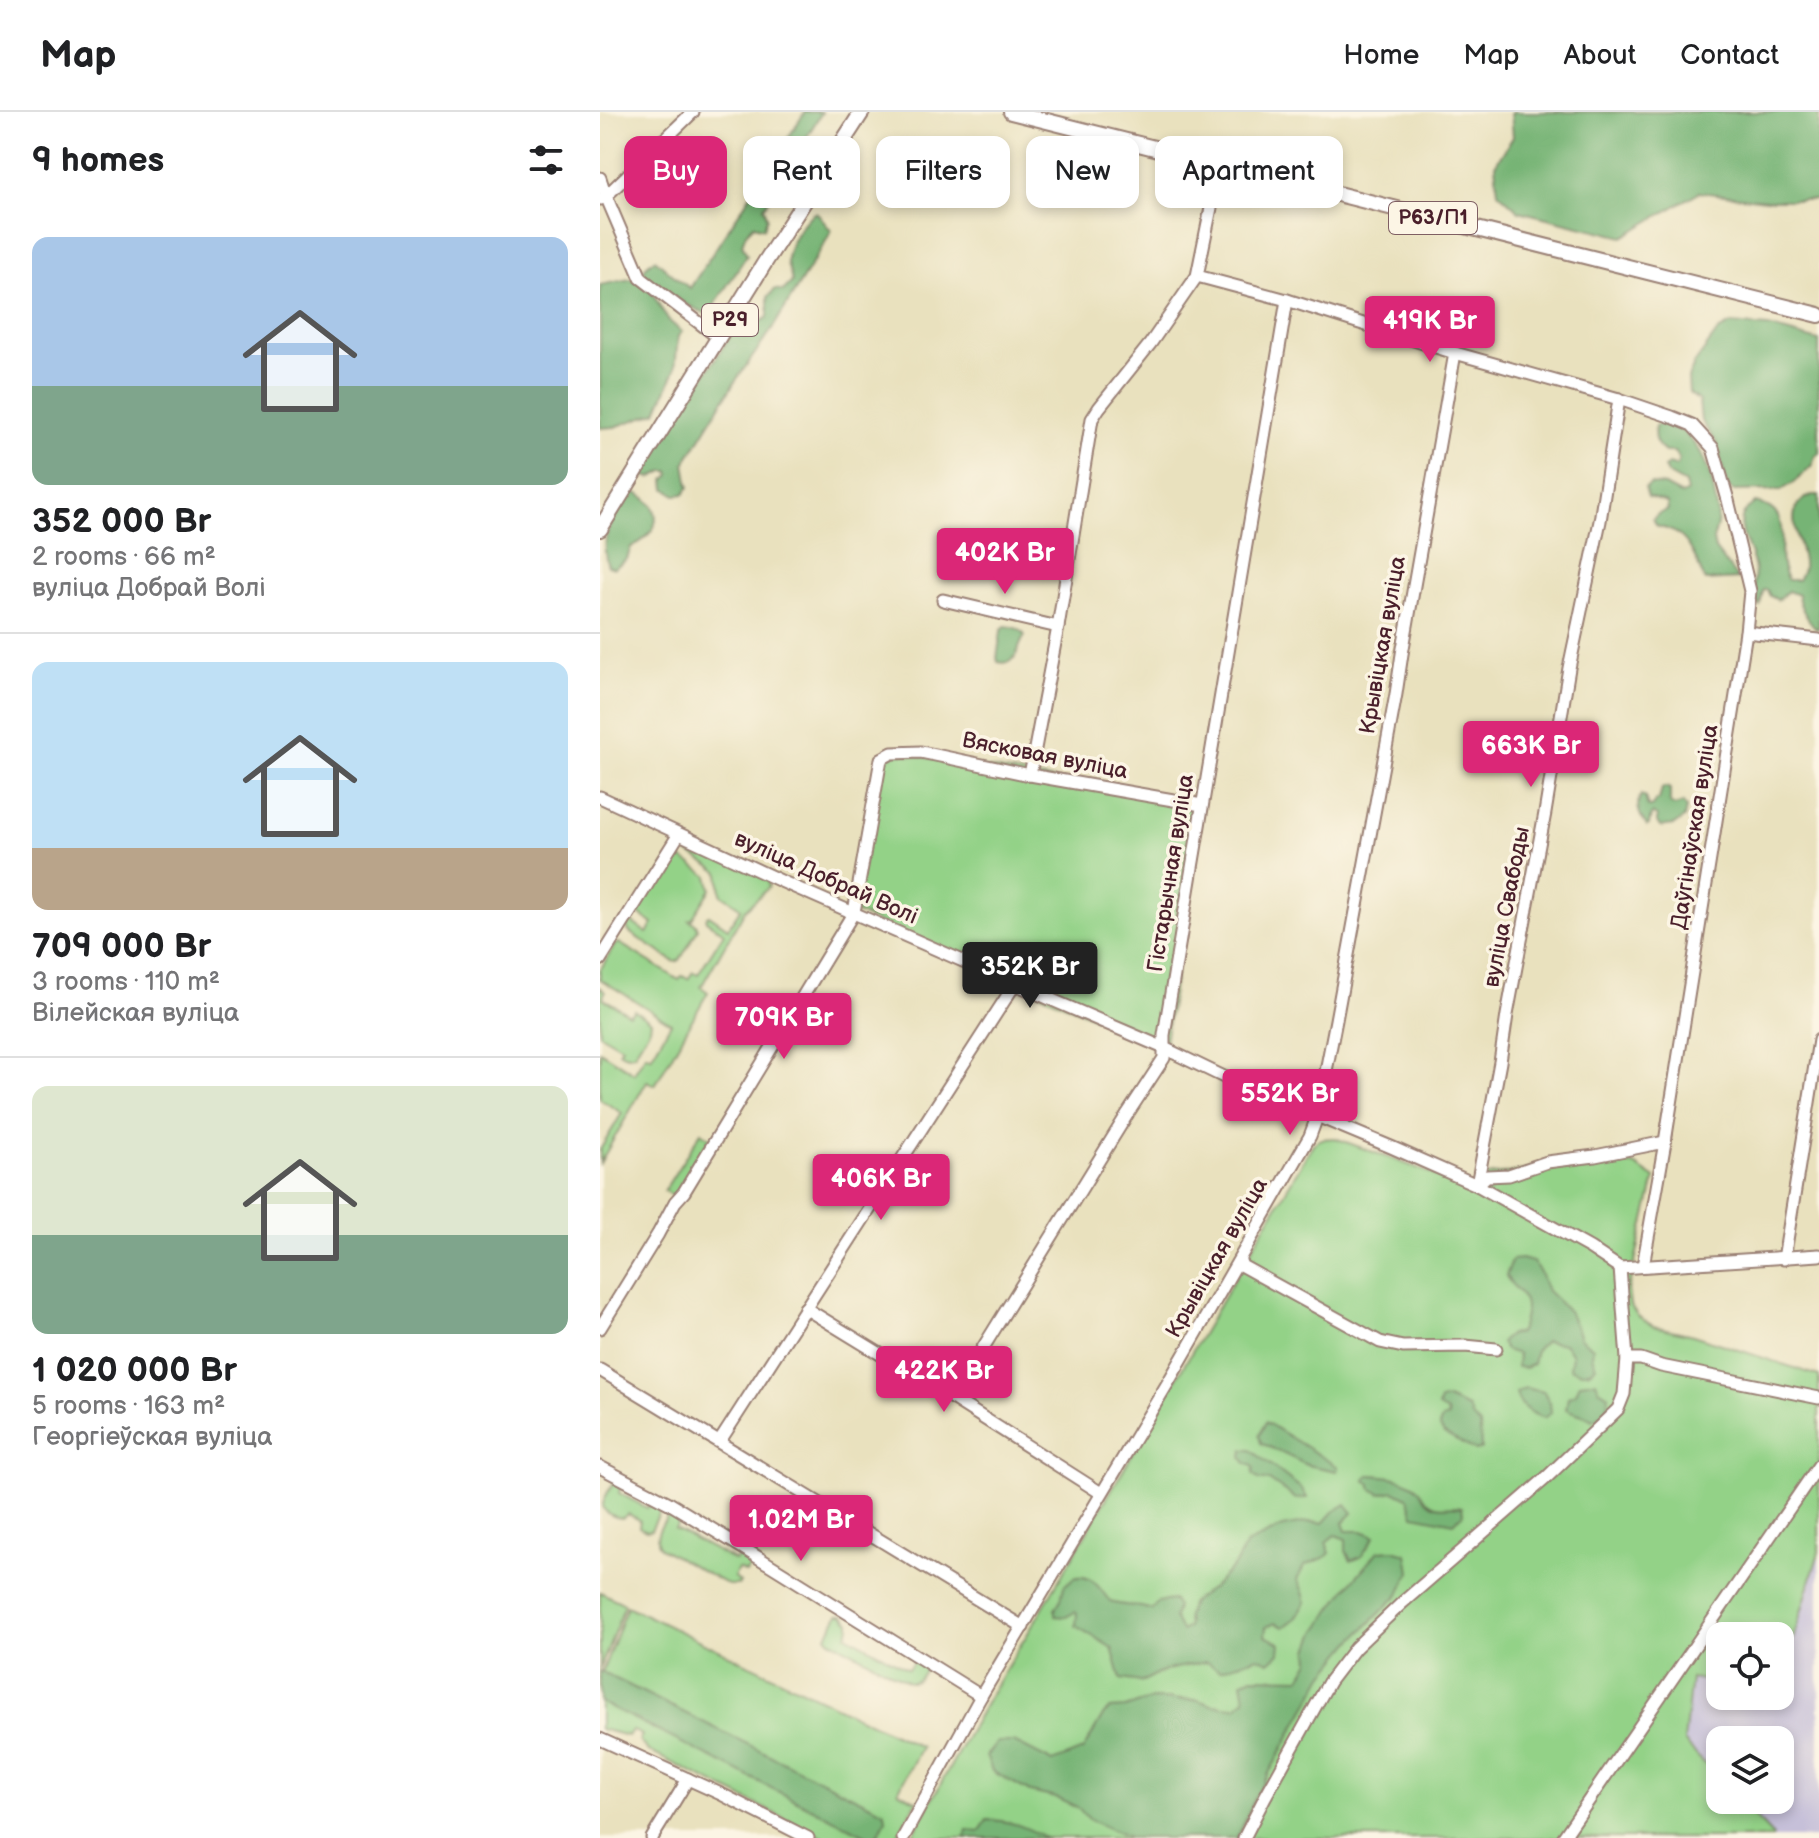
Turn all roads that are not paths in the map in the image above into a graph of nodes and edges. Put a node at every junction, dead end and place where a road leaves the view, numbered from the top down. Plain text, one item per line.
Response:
1 (693, 112) edge
2 (862, 112) edge
3 (1011, 112) edge
4 (1155, 148) edge
5 (600, 178) edge
6 (1343, 195) edge
7 (603, 198) edge
8 (1211, 208) edge
9 (1197, 276) junction
10 (1287, 300) junction
11 (1819, 315) edge
12 (719, 338) junction
13 (1455, 353) junction
14 (1619, 399) junction
15 (600, 529) edge
16 (943, 600) dead end
17 (1058, 627) junction
18 (1746, 632) junction
19 (1819, 640) edge
20 (1030, 775) junction
21 (600, 797) edge
22 (1202, 805) junction
23 (679, 834) junction
24 (854, 912) junction
25 (600, 960) edge
26 (1015, 984) junction
27 (1819, 1040) edge
28 (1164, 1048) junction
29 (1317, 1117) junction
30 (1665, 1142) junction
31 (1477, 1185) junction
32 (1819, 1255) edge
33 (1784, 1259) junction
34 (1240, 1261) junction
35 (1643, 1266) junction
36 (1620, 1268) junction
37 (805, 1308) junction
38 (600, 1328) edge
39 (1496, 1349) dead end
40 (1627, 1359) junction
41 (600, 1370) edge
42 (952, 1398) junction
43 (1819, 1398) edge
44 (720, 1441) junction
45 (1819, 1465) edge
46 (600, 1467) edge
47 (1101, 1493) junction
48 (1023, 1627) junction
49 (981, 1696) junction
50 (600, 1739) edge
51 (688, 1779) junction
52 (652, 1838) edge
53 (808, 1838) edge
54 (903, 1838) edge
55 (1244, 1838) edge
56 (1563, 1838) edge

1 - 7 street
2 - 12 main road, Р29
3 - 4 main road, Р63/П1
5 - 7 street
6 - 11 main road, Р63/П1
7 - 12 street
8 - 9 street
9 - 10 street, Даўгінаўская вуліца
9 - 17 street
10 - 13 street, Даўгінаўская вуліца
10 - 22 street, Гістарычная вуліца
12 - 15 main road, Р29
13 - 14 street, Даўгінаўская вуліца
13 - 29 street, Крывіцкая вуліца
14 - 18 street, Даўгінаўская вуліца
14 - 31 street, вуліца Свабоды
16 - 17 street
17 - 20 street
18 - 19 street
18 - 30 street, Даўгінаўская вуліца
20 - 22 street, Вясковая вуліца
20 - 24 street, Вясковая вуліца
21 - 23 street, вуліца Добрай Волі
22 - 28 street, Гістарычная вуліца
23 - 24 street, вуліца Добрай Волі
23 - 25 street
24 - 26 street, вуліца Добрай Волі
24 - 38 street
26 - 28 street, вуліца Добрай Волі
26 - 37 street
27 - 33 street
28 - 29 street, вуліца Добрай Волі
28 - 42 street, Гістарычная вуліца
29 - 31 street, вуліца Добрай Волі
29 - 34 street, Крывіцкая вуліца
30 - 31 street
30 - 35 street, Даўгінаўская вуліца
31 - 36 street, вуліца Добрай Волі
32 - 33 street
33 - 35 street
34 - 39 street
34 - 47 street, Крывіцкая вуліца
35 - 36 street
36 - 40 street
37 - 42 street
37 - 44 street
40 - 43 street
40 - 55 street
41 - 44 street
42 - 47 street
44 - 48 street
45 - 56 street
46 - 49 street
47 - 48 street, Крывіцкая вуліца
48 - 49 street, Крывіцкая вуліца
49 - 54 street, Крывіцкая вуліца
50 - 51 street
51 - 52 street
51 - 53 street

